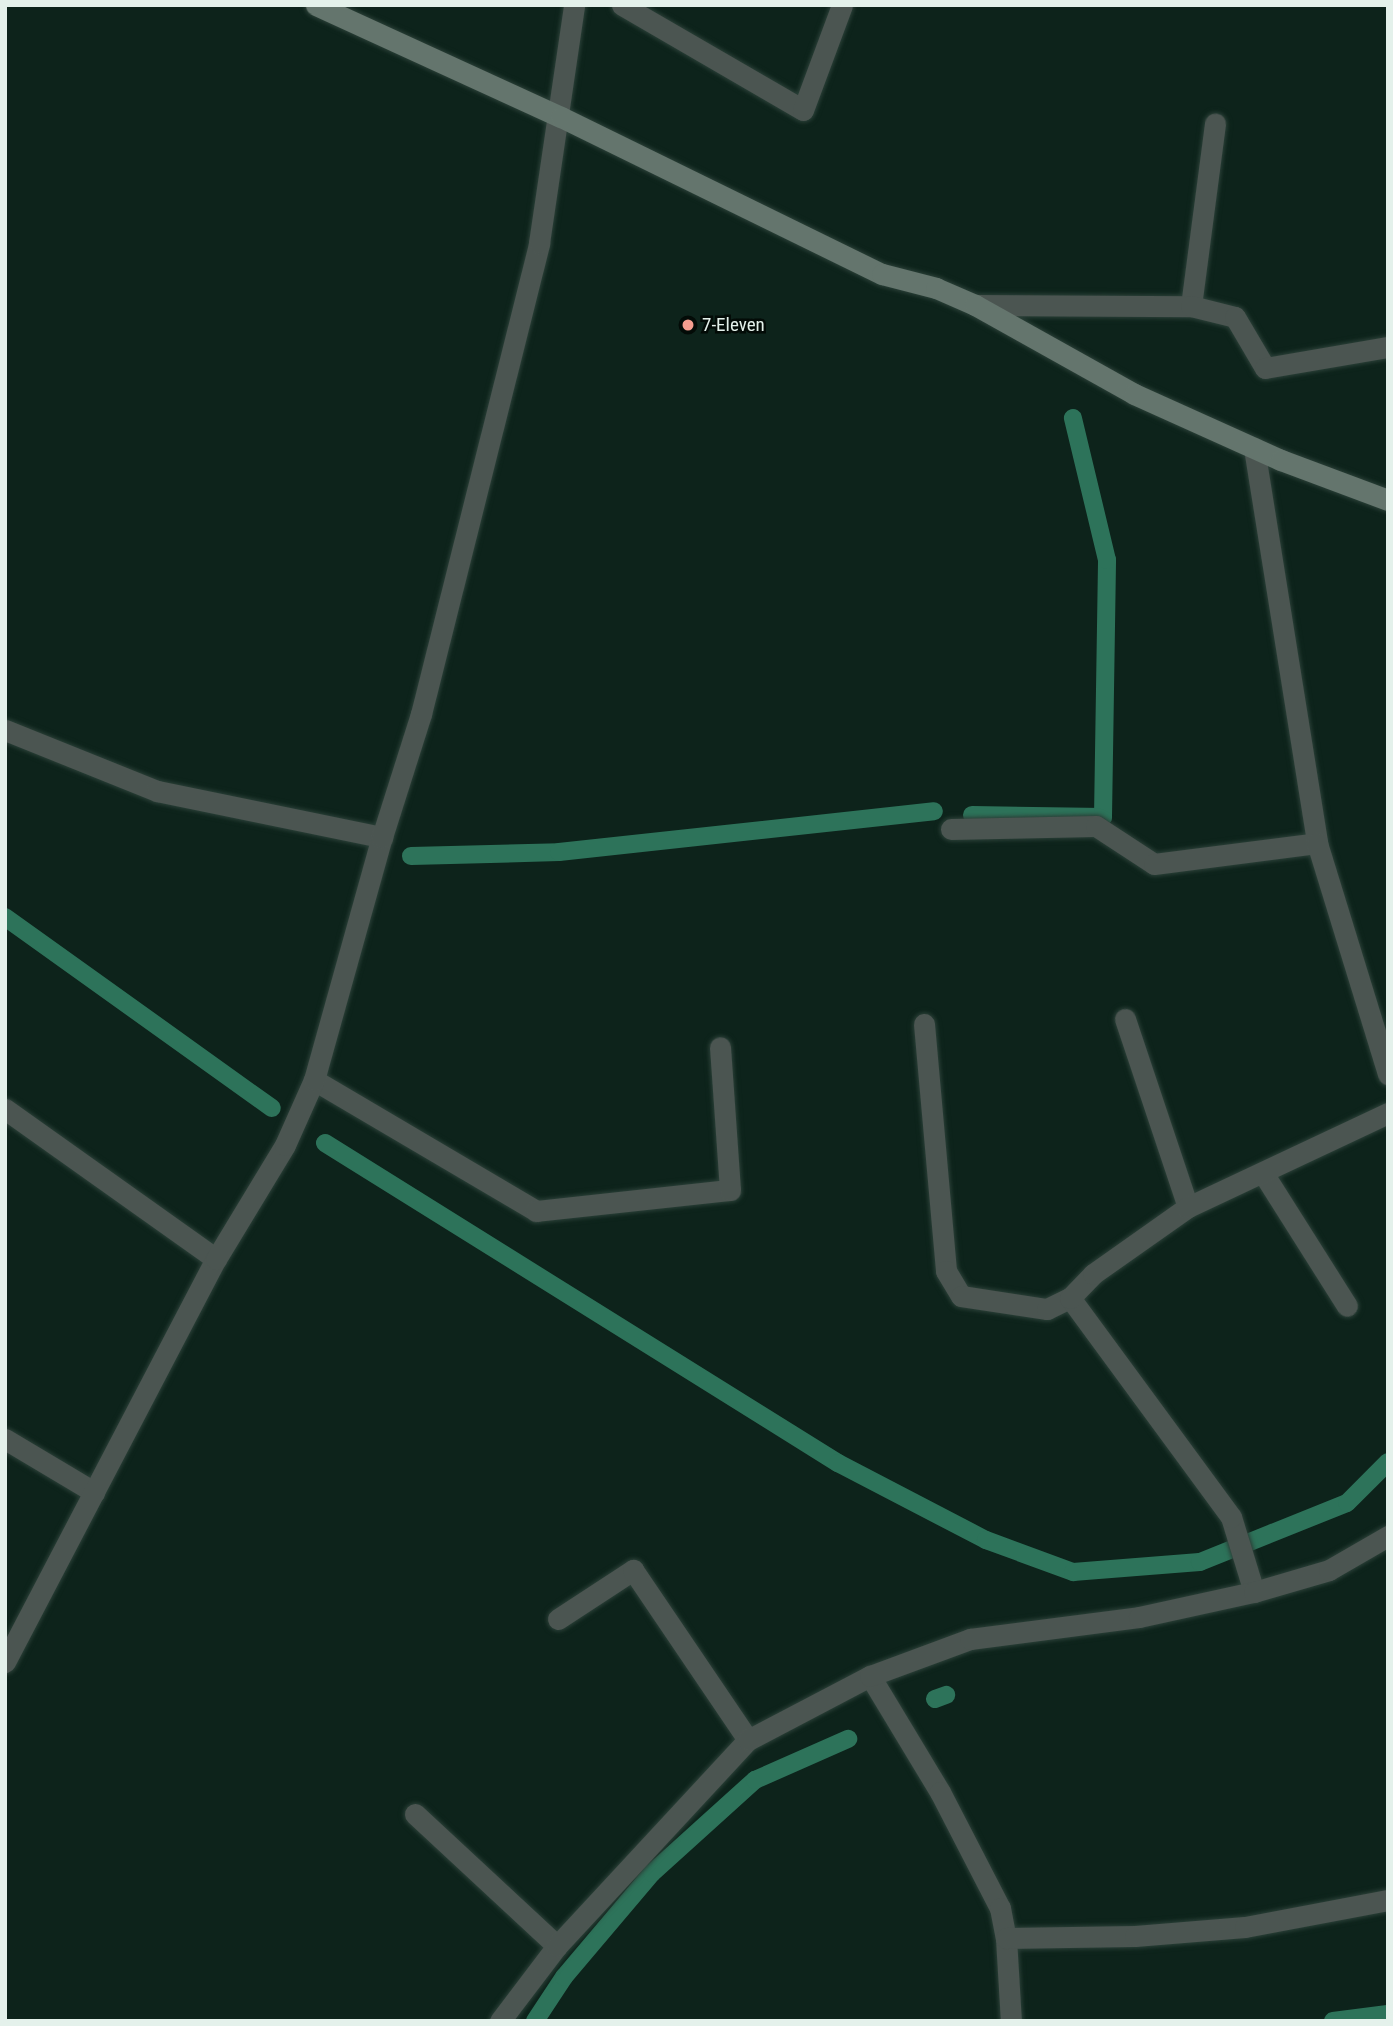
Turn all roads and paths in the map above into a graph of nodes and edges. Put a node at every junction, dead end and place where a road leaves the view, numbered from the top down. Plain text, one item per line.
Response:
1 (316, 5) edge
2 (574, 5) edge
3 (622, 5) edge
4 (842, 5) edge
5 (561, 117) junction
6 (1215, 124) dead end
7 (975, 305) junction
8 (1191, 306) junction
9 (1388, 347) edge
10 (1254, 448) junction
11 (1388, 500) edge
12 (5, 730) edge
13 (951, 828) dead end
14 (382, 837) junction
15 (1317, 843) junction
16 (1125, 1019) dead end
17 (924, 1024) dead end
18 (720, 1047) dead end
19 (1388, 1074) edge
20 (314, 1080) junction
21 (5, 1109) edge
22 (1388, 1113) edge
23 (1263, 1173) junction
24 (1188, 1207) junction
25 (216, 1259) junction
26 (1070, 1298) junction
27 (1347, 1306) dead end
28 (5, 1439) edge
29 (94, 1492) junction
30 (1387, 1544) edge
31 (1254, 1592) junction
32 (558, 1619) dead end
33 (5, 1662) edge
34 (870, 1676) junction
35 (748, 1740) junction
36 (415, 1814) dead end
37 (1388, 1900) edge
38 (1006, 1938) junction
39 (557, 1946) junction
40 (500, 2021) edge
41 (1011, 2021) edge

1 - 5 street
2 - 5 street
3 - 4 street
5 - 7 street
5 - 14 street
6 - 8 street
7 - 8 street
7 - 10 street
8 - 9 street
10 - 11 street
10 - 15 street
12 - 14 street
13 - 15 street
14 - 20 street
15 - 19 street
16 - 24 street
17 - 26 street
18 - 20 street
20 - 25 street
21 - 25 street
22 - 23 street
23 - 24 street
23 - 27 street
24 - 26 street
25 - 29 street
26 - 31 street
28 - 29 street
29 - 33 street
30 - 31 street
31 - 34 street
32 - 35 street
34 - 35 street
34 - 38 street
35 - 39 street
36 - 39 street
37 - 38 street
38 - 41 street
39 - 40 street

